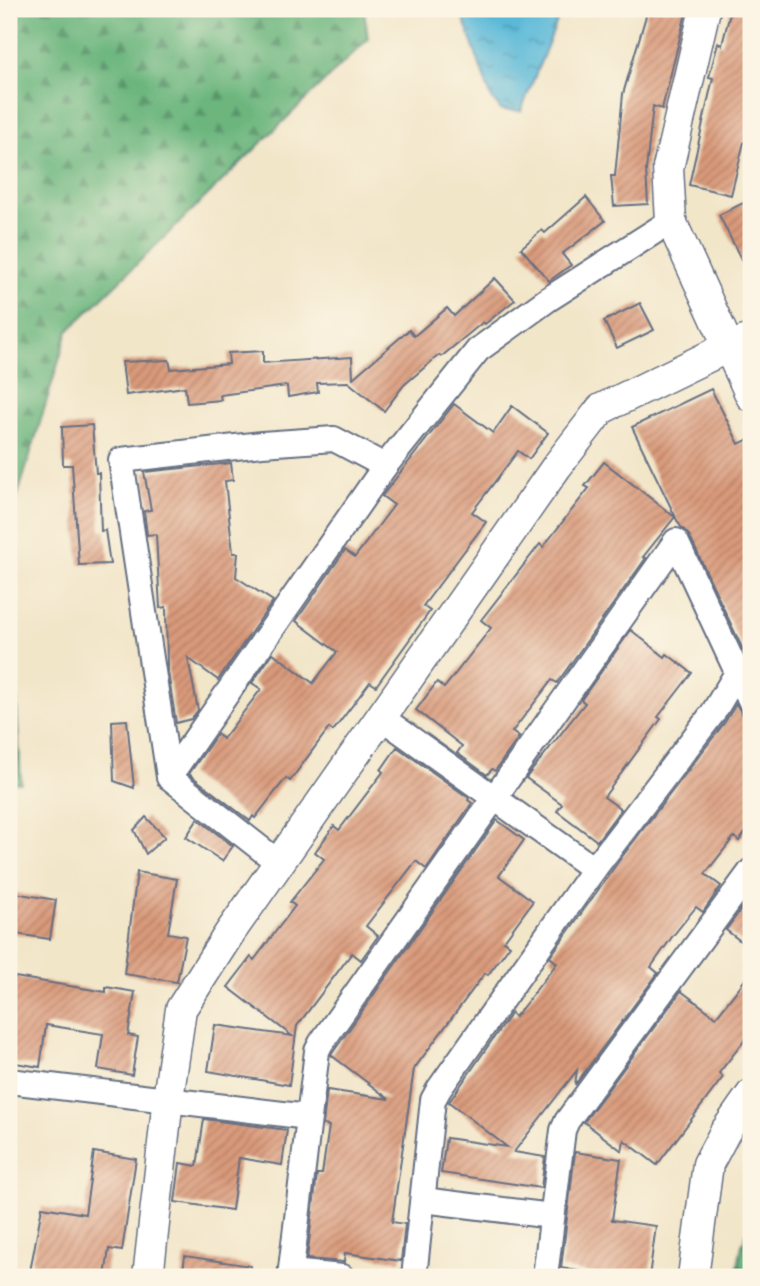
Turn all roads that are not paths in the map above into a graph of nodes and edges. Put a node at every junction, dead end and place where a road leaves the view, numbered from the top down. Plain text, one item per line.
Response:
1 (705, 9) edge
2 (671, 221) junction
3 (740, 343) edge
4 (751, 396) edge
5 (385, 466) junction
6 (744, 670) edge
7 (751, 702) edge
8 (382, 718) junction
9 (169, 777) junction
10 (494, 798) junction
11 (279, 863) junction
12 (594, 869) junction
13 (751, 871) edge
14 (9, 1081) edge
15 (751, 1095) edge
16 (168, 1099) junction
17 (308, 1117) junction
18 (423, 1200) junction
19 (552, 1216) junction
20 (290, 1275) edge
21 (148, 1277) edge
22 (342, 1277) edge
23 (414, 1277) edge
24 (545, 1277) edge
25 (693, 1277) edge

1 - 2 street
2 - 3 street
2 - 5 street
3 - 4 street
3 - 8 street
5 - 9 street
5 - 9 street
6 - 7 street
6 - 10 street
6 - 12 street
8 - 10 street
8 - 11 street
9 - 11 street
10 - 12 street
10 - 17 street
11 - 16 street
12 - 18 street
13 - 19 street
14 - 16 street
15 - 25 street
16 - 17 street
16 - 21 street
17 - 20 street
18 - 19 street
18 - 23 street
19 - 24 street
20 - 22 street

